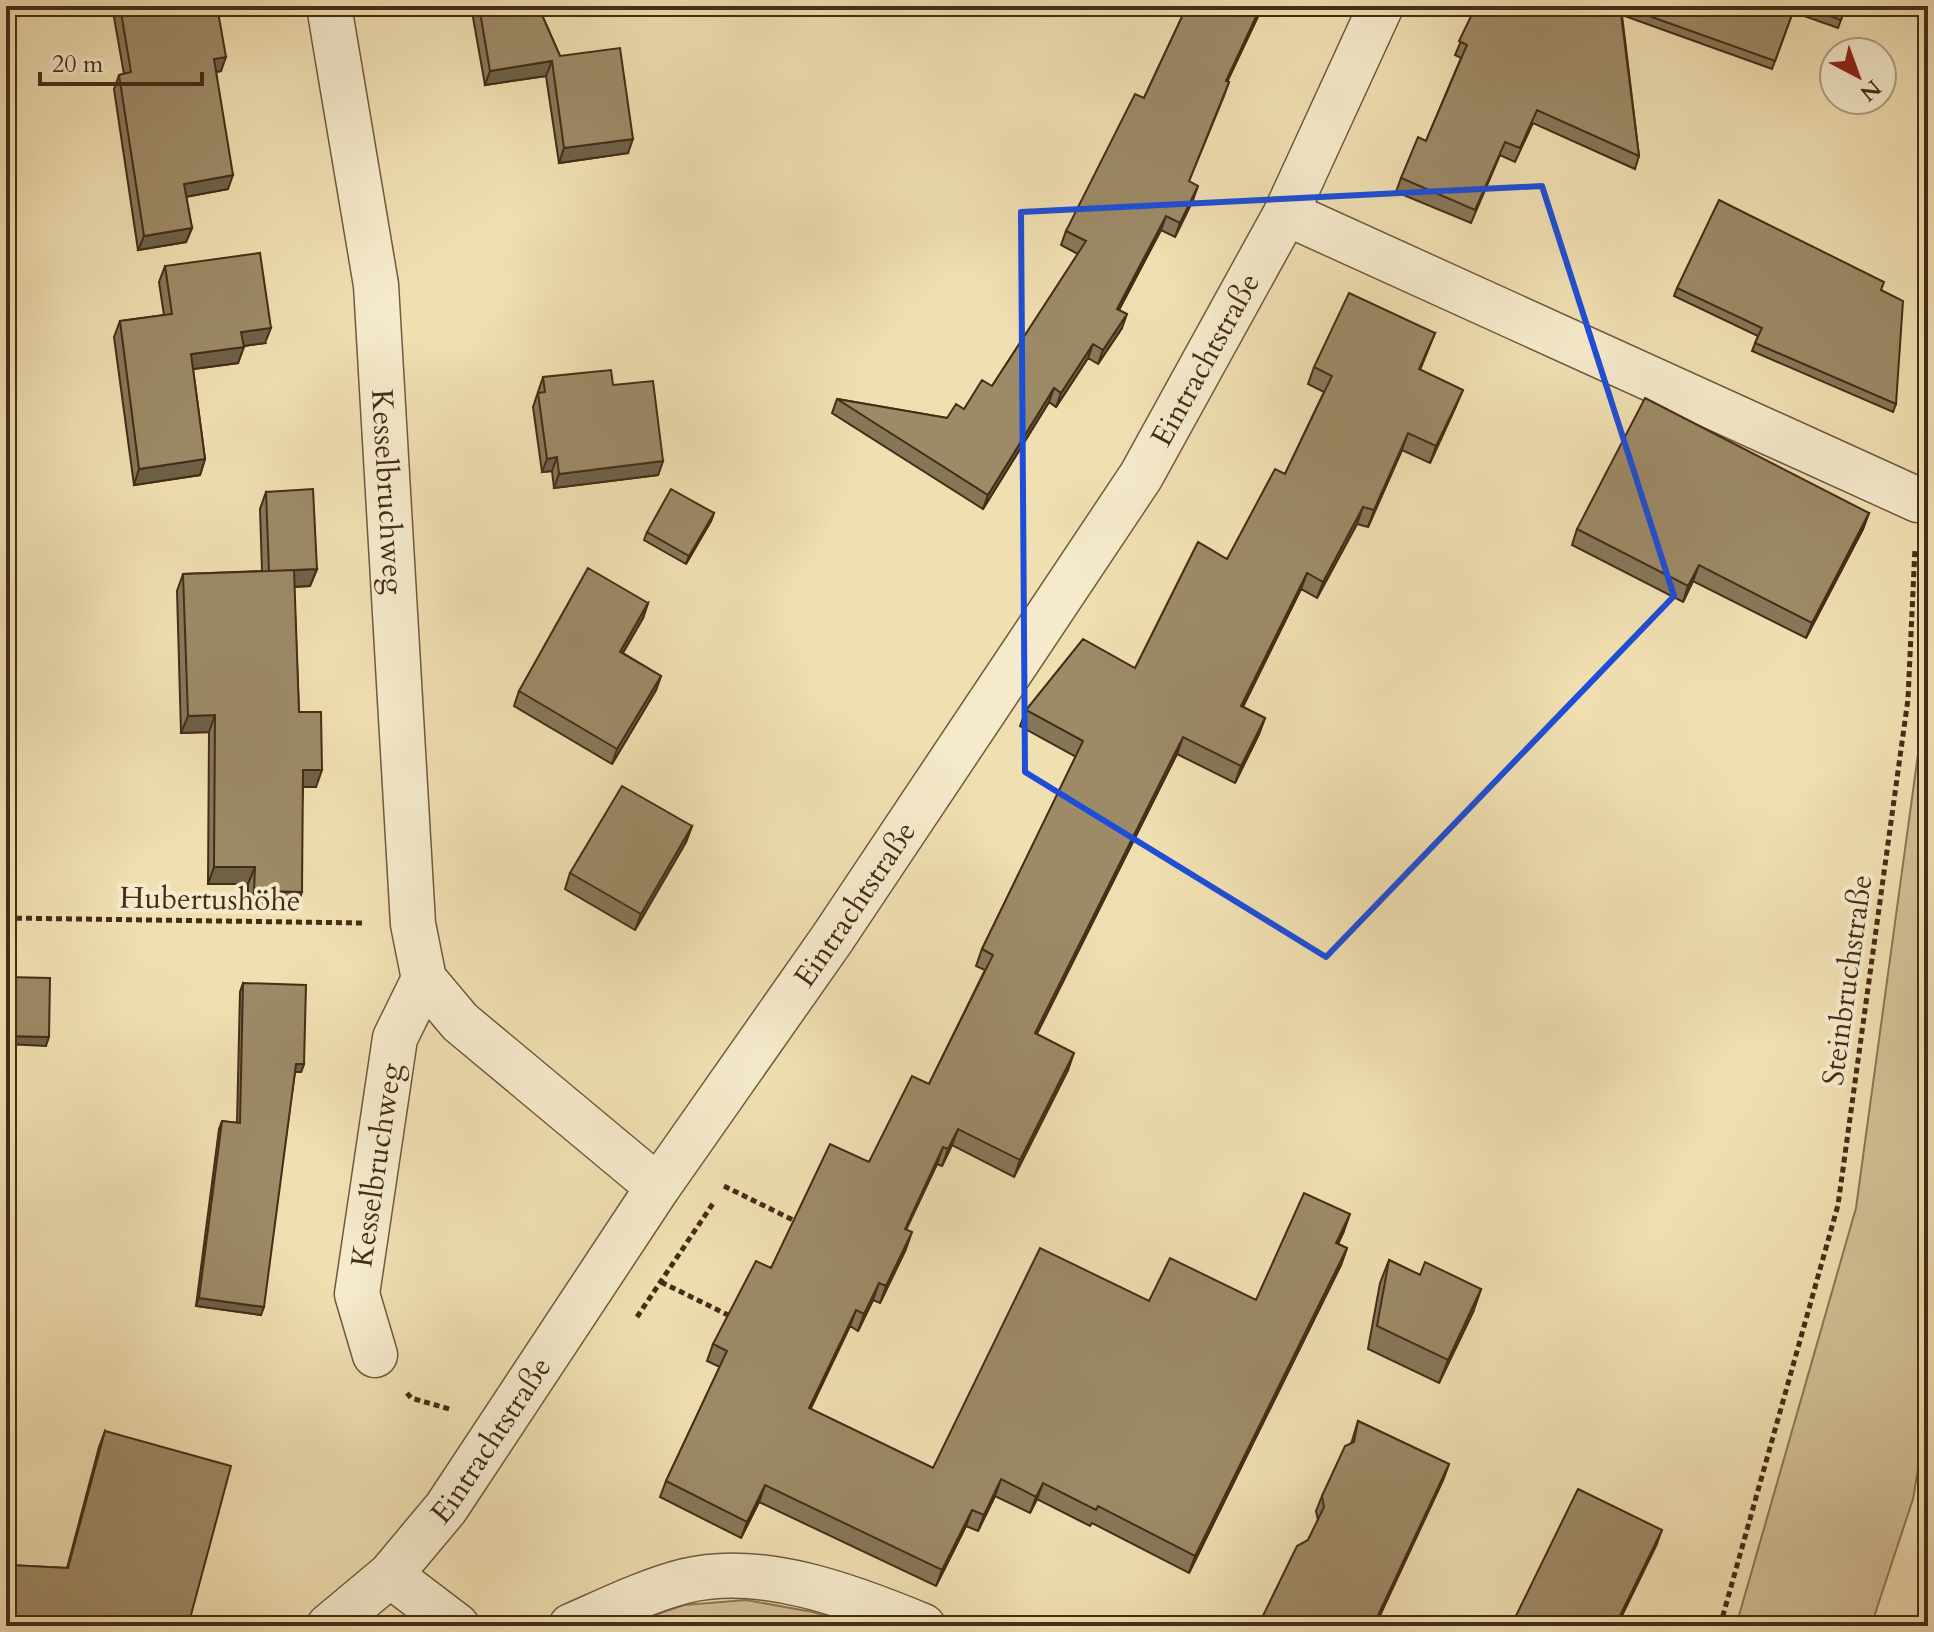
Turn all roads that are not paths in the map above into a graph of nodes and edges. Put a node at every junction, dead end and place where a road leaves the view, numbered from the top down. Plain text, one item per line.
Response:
1 (329, 6) edge
2 (1381, 6) edge
3 (1286, 213) junction
4 (1918, 500) road end
5 (424, 979) junction
6 (658, 1187) junction
7 (375, 1355) road end
8 (390, 1575) junction
9 (329, 1626) edge
10 (457, 1626) edge
11 (571, 1626) edge
12 (923, 1626) edge

1 - 5 street, Kesselbruchweg
2 - 3 street, Eintrachtstraße
3 - 4 street
3 - 6 street, Eintrachtstraße
5 - 6 street, Kesselbruchweg
5 - 7 street, Kesselbruchweg
6 - 8 street, Eintrachtstraße
8 - 9 street, Eintrachtstraße
8 - 10 street
11 - 12 street

